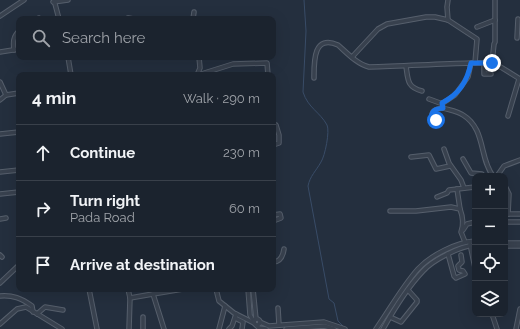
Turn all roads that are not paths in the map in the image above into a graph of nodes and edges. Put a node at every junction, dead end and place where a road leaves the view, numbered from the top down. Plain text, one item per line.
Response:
1 (24, 0) edge
2 (68, 0) edge
3 (448, 0) edge
4 (495, 0) edge
5 (54, 1) edge
6 (194, 12) dead end
7 (0, 16) edge
8 (57, 16) edge
9 (193, 16) edge
10 (513, 19) dead end
11 (519, 19) edge
12 (448, 20) junction
13 (495, 20) junction
14 (477, 27) dead end
15 (16, 35) edge
16 (517, 38) dead end
17 (14, 50) joint
18 (0, 52) edge
19 (352, 57) junction
20 (70, 60) edge
21 (199, 60) edge
22 (473, 63) junction
23 (484, 63) junction
24 (492, 63) junction
25 (406, 66) junction
26 (73, 72) edge
27 (198, 72) edge
28 (207, 72) edge
29 (268, 72) edge
30 (491, 74) dead end
31 (314, 78) dead end
32 (519, 79) edge
33 (0, 82) edge
34 (422, 91) dead end
35 (16, 93) edge
36 (6, 95) junction
37 (429, 99) dead end
38 (0, 100) edge
39 (442, 103) junction
40 (443, 108) junction
41 (508, 116) dead end
42 (436, 120) dead end
43 (276, 125) dead end
44 (16, 132) edge
45 (0, 134) edge
46 (276, 144) edge
47 (444, 149) dead end
48 (411, 157) dead end
49 (463, 159) dead end
50 (520, 160) edge
51 (450, 166) junction
52 (16, 170) edge
53 (0, 172) edge
54 (472, 173) edge
55 (490, 173) edge
56 (499, 173) edge
57 (472, 187) edge
58 (464, 188) junction
59 (457, 190) junction
60 (508, 192) edge
61 (16, 193) edge
62 (0, 194) edge
63 (437, 197) dead end
64 (508, 204) edge
65 (460, 209) junction
66 (390, 211) dead end
67 (508, 214) edge
68 (520, 214) edge
69 (276, 215) edge
70 (6, 218) dead end
71 (0, 219) edge
72 (276, 219) edge
73 (508, 222) edge
74 (520, 222) edge
75 (472, 223) edge
76 (461, 232) junction
77 (472, 242) edge
78 (468, 243) junction
79 (508, 243) edge
80 (472, 244) edge
81 (518, 245) edge
82 (508, 246) edge
83 (284, 249) dead end
84 (442, 252) junction
85 (472, 252) edge
86 (446, 255) junction
87 (461, 255) dead end
88 (429, 260) junction
89 (276, 262) edge
90 (416, 264) dead end
91 (433, 264) junction
92 (16, 268) edge
93 (419, 268) junction
94 (0, 283) edge
95 (408, 290) junction
96 (90, 292) edge
97 (129, 292) edge
98 (165, 292) edge
99 (217, 292) edge
100 (248, 292) edge
101 (253, 292) edge
102 (152, 294) junction
103 (0, 296) edge
104 (130, 298) junction
105 (225, 306) junction
106 (278, 308) dead end
107 (520, 309) edge
108 (63, 310) dead end
109 (35, 313) junction
110 (236, 316) junction
111 (143, 317) dead end
112 (390, 317) junction
113 (493, 317) edge
114 (0, 324) edge
115 (257, 324) edge
116 (324, 324) junction
117 (277, 327) edge
118 (293, 328) edge
119 (62, 329) edge
120 (97, 329) edge
121 (129, 329) edge
122 (143, 329) edge
123 (164, 329) edge
124 (219, 329) edge
125 (229, 329) edge
126 (242, 329) edge
127 (266, 329) edge
128 (286, 329) edge
129 (334, 329) edge
130 (345, 329) edge
131 (376, 329) edge
132 (383, 329) edge
133 (497, 329) edge
134 (516, 329) edge

1 - 7 street
2 - 5 street
3 - 12 street
4 - 13 street
5 - 8 street
6 - 9 street
10 - 11 street
11 - 16 street
12 - 19 street
12 - 22 street
13 - 14 street
13 - 24 street
15 - 17 street
17 - 18 street
19 - 25 street
19 - 31 street
20 - 26 street
21 - 27 street
22 - 23 street
22 - 25 street
22 - 39 street
23 - 24 street
23 - 30 street
24 - 32 street
25 - 34 street
28 - 29 street
32 - 41 street
33 - 36 street
35 - 36 street
36 - 38 street
37 - 39 street
39 - 40 street
40 - 42 street
40 - 55 street
43 - 46 street
44 - 45 street
47 - 51 street
48 - 51 street
49 - 54 street
50 - 56 street
51 - 58 street
52 - 53 street
57 - 58 street
58 - 59 street
59 - 63 street
59 - 65 street
60 - 64 street
61 - 62 street
65 - 66 street
65 - 76 street
67 - 68 street
69 - 72 street
70 - 71 street
73 - 74 street
75 - 76 street
76 - 78 street
77 - 78 street
78 - 80 street
78 - 84 street
78 - 85 street
78 - 86 street
79 - 81 street
81 - 82 street
83 - 89 street
84 - 86 street
84 - 88 street
86 - 87 street
86 - 91 street
88 - 91 street
88 - 93 street
90 - 93 street
91 - 95 street
92 - 94 street
93 - 131 street
95 - 112 street
95 - 112 street
96 - 120 street
97 - 104 street
98 - 102 street
99 - 105 street
100 - 115 street
101 - 115 street
102 - 104 street
102 - 123 street
103 - 109 street
104 - 121 street
105 - 110 street
105 - 124 street
106 - 117 street
107 - 134 street
108 - 109 street
109 - 114 street
109 - 119 street
110 - 115 street
110 - 125 street
110 - 126 street
111 - 122 street
112 - 132 street
113 - 133 street
115 - 117 street
115 - 127 street
116 - 118 street
116 - 129 street
116 - 130 street
117 - 118 street
118 - 128 street

